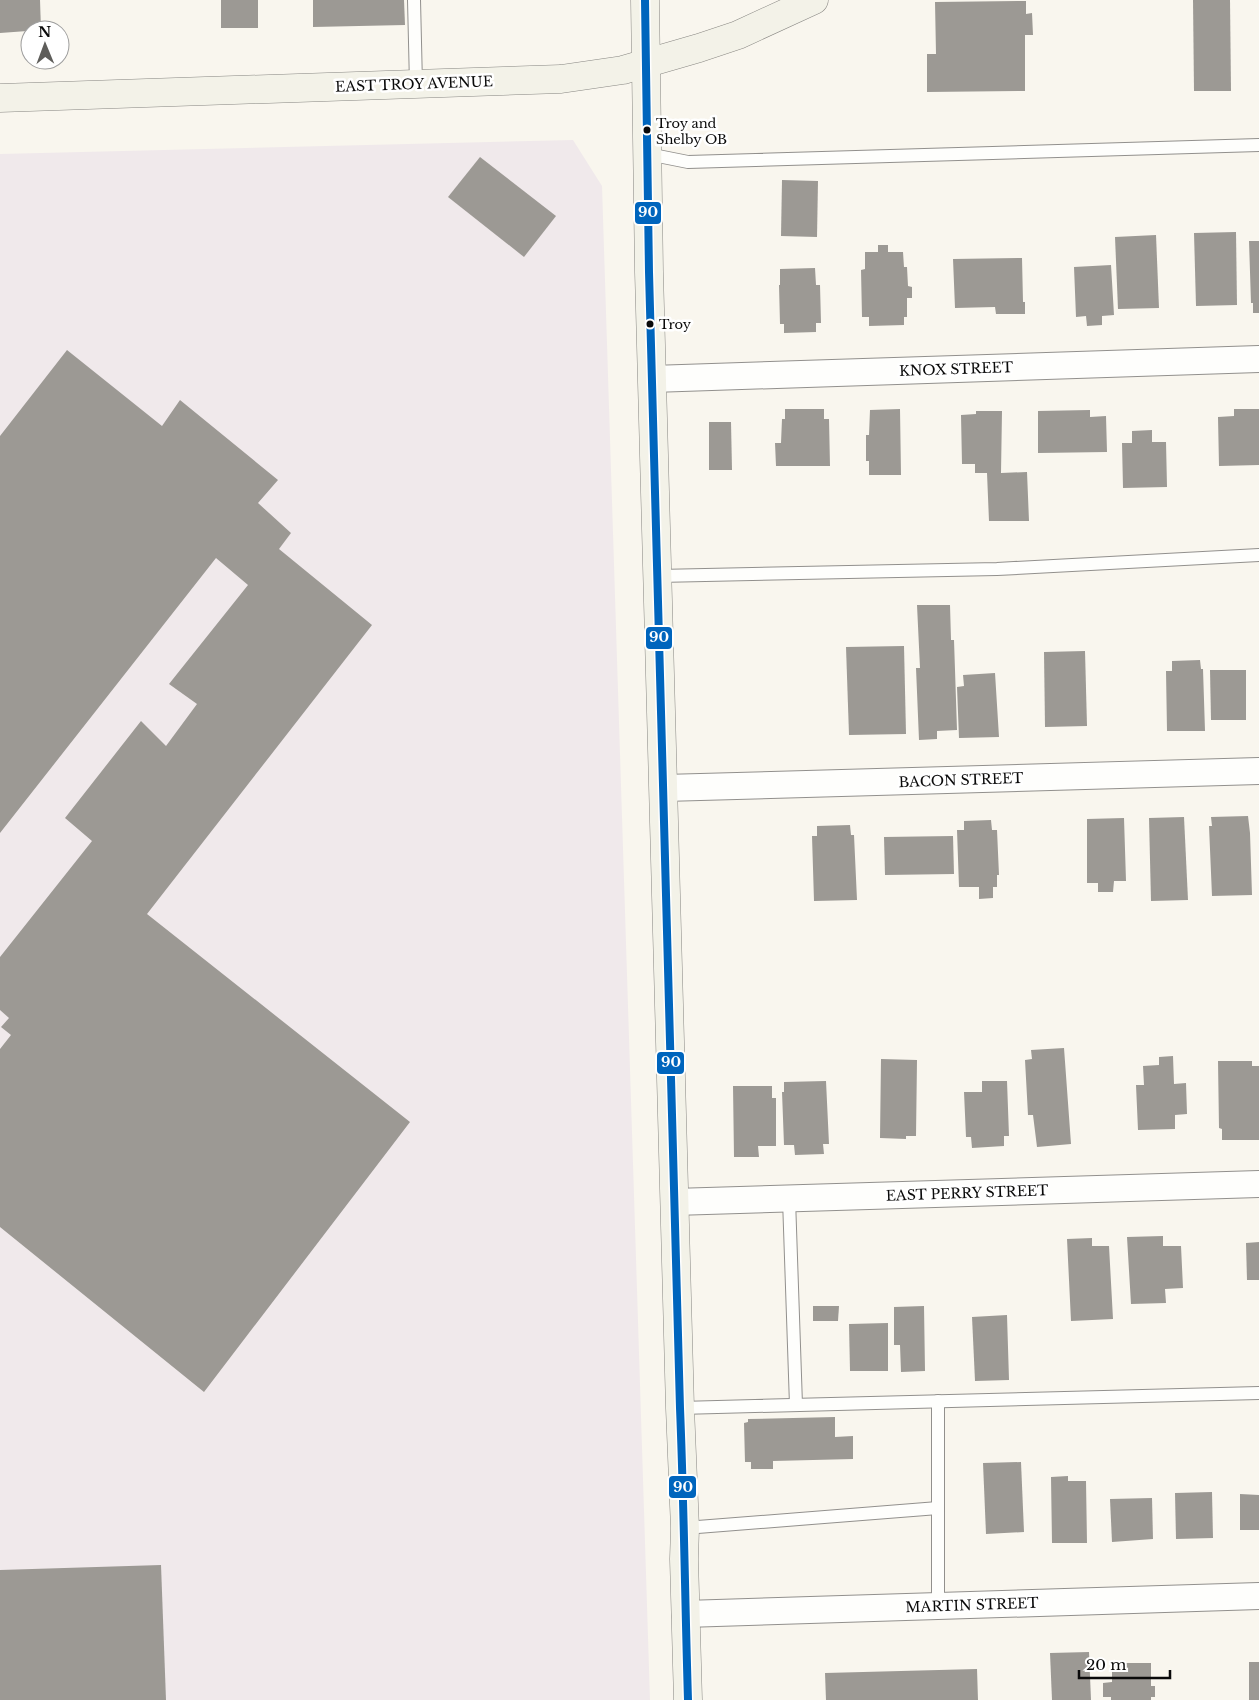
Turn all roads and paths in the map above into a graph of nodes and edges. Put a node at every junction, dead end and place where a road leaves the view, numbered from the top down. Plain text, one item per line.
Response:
1 (414, 0) edge
2 (646, 0) edge
3 (814, 0) edge
4 (647, 64) junction
5 (416, 84) junction
6 (0, 98) edge
7 (1259, 145) edge
8 (648, 154) junction
9 (1259, 359) edge
10 (652, 379) junction
11 (1259, 555) edge
12 (658, 576) junction
13 (1259, 771) edge
14 (664, 788) junction
15 (1259, 1184) edge
16 (789, 1199) junction
17 (674, 1202) junction
18 (1259, 1393) edge
19 (938, 1401) junction
20 (796, 1405) junction
21 (680, 1408) junction
22 (938, 1508) junction
23 (685, 1528) junction
24 (1259, 1596) edge
25 (938, 1606) junction
26 (686, 1614) junction
27 (688, 1700) edge

1 - 5 lane
2 - 4 main road
3 - 4 main road, EAST TROY AVENUE
4 - 5 main road, EAST TROY AVENUE
4 - 8 main road
5 - 6 main road, EAST TROY AVENUE
7 - 8 lane
8 - 10 main road
9 - 10 street, KNOX STREET
10 - 12 main road
11 - 12 lane
12 - 14 main road
13 - 14 street, BACON STREET
14 - 17 main road
15 - 16 street, EAST PERRY STREET
16 - 17 street, EAST PERRY STREET
16 - 20 lane
17 - 21 main road
18 - 19 lane
19 - 20 lane
19 - 22 lane
20 - 21 lane
21 - 23 main road
22 - 23 lane
22 - 25 lane
23 - 26 main road
24 - 25 street, MARTIN STREET
25 - 26 street, MARTIN STREET
26 - 27 main road

